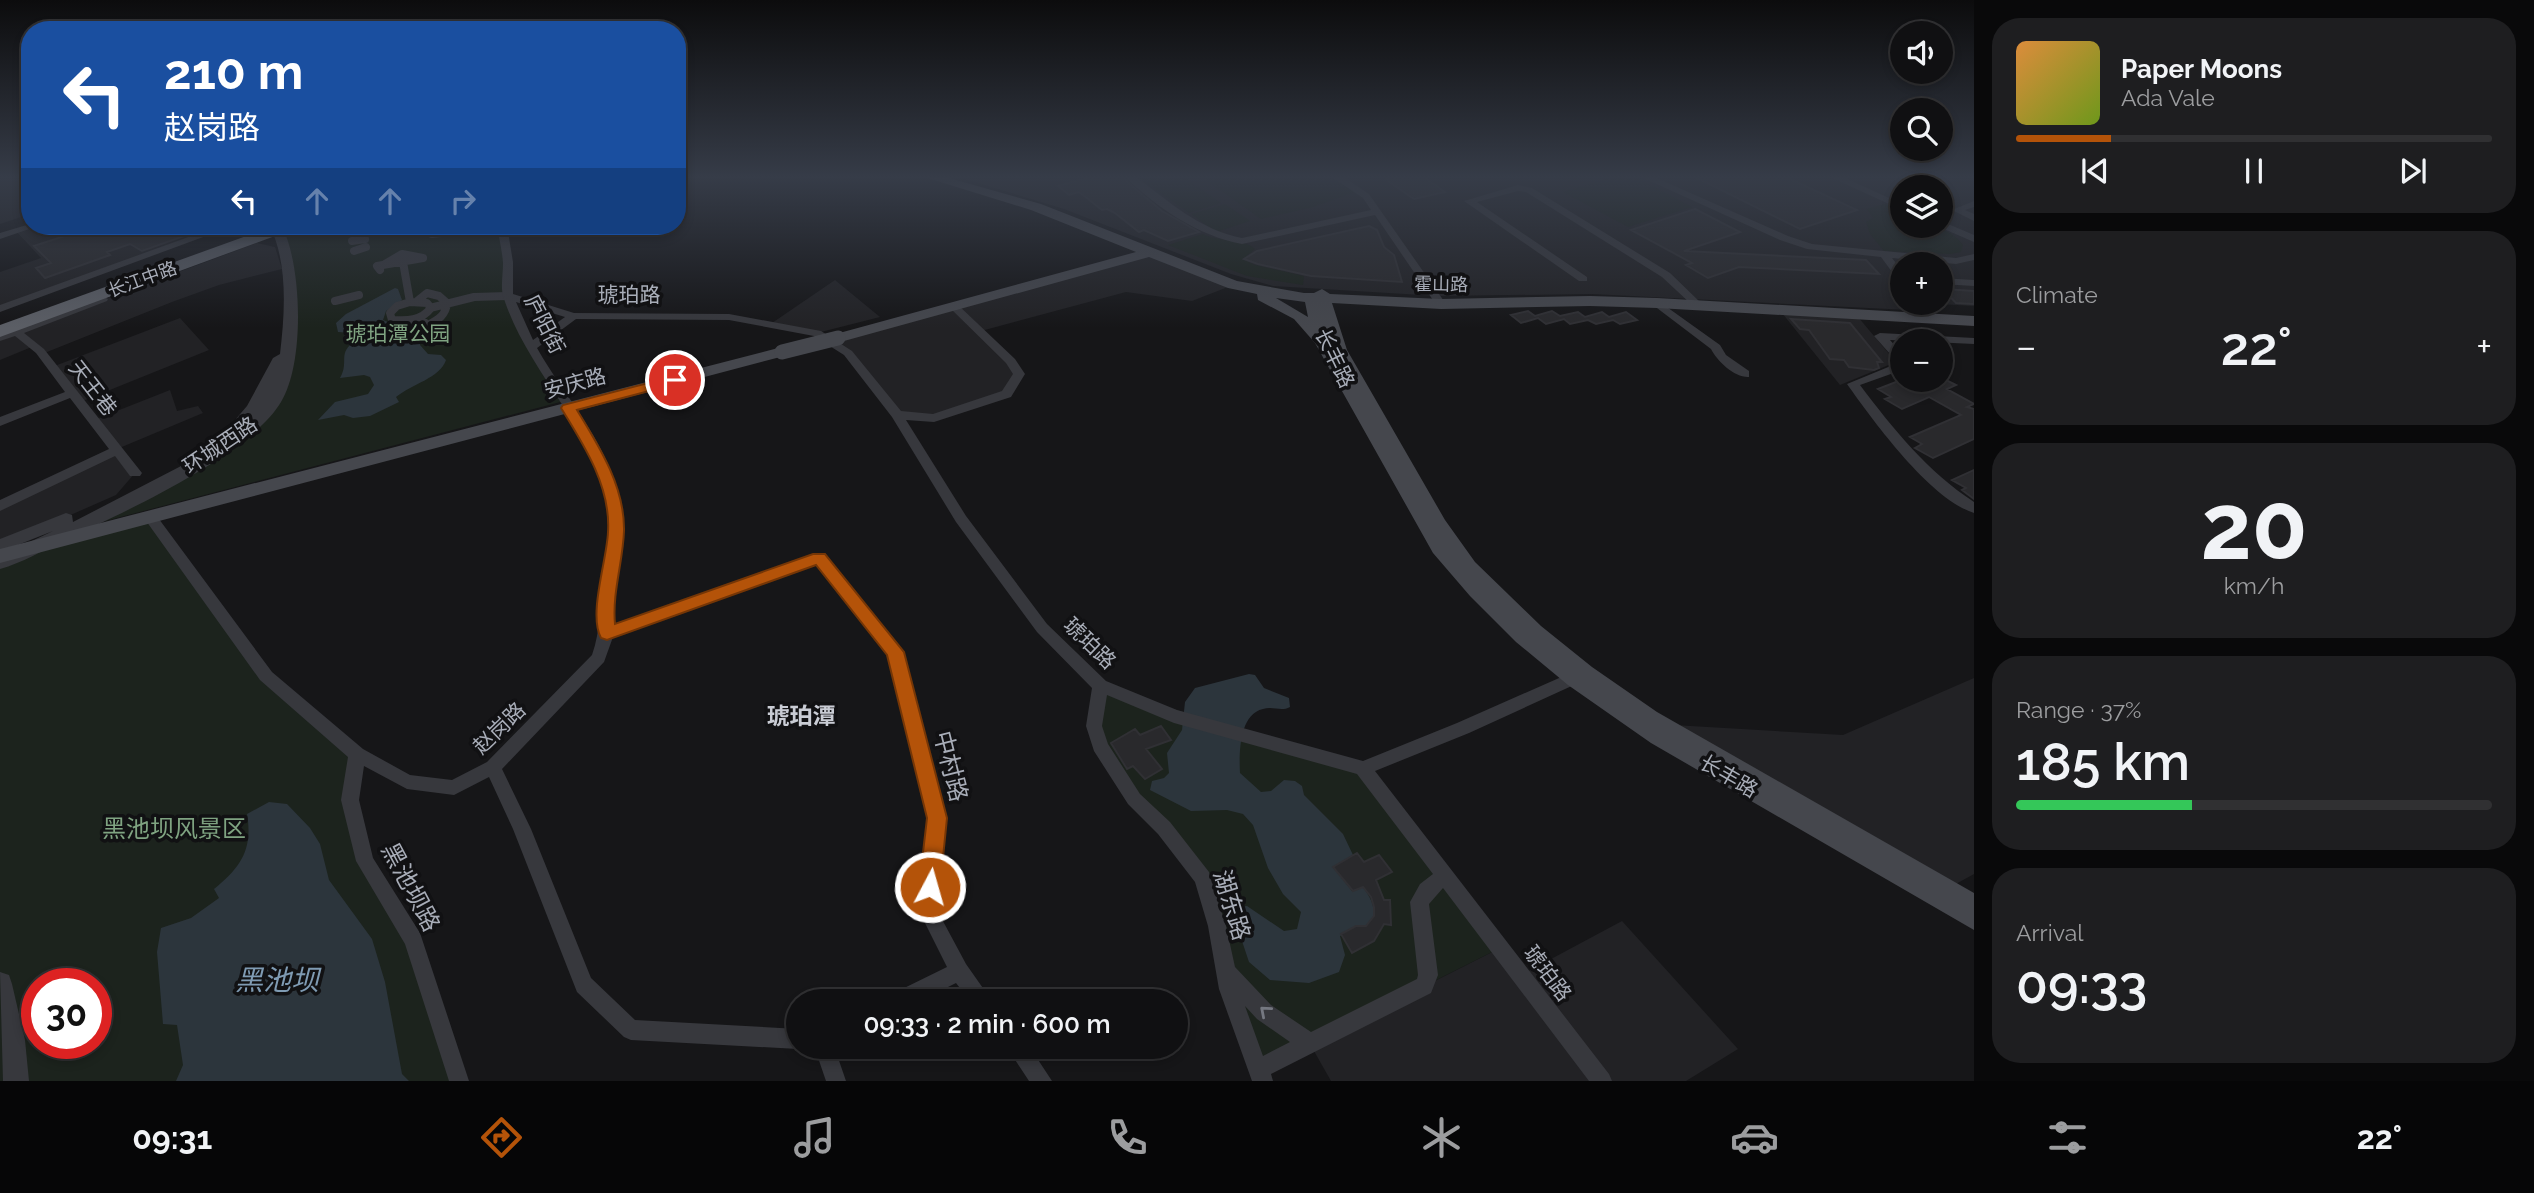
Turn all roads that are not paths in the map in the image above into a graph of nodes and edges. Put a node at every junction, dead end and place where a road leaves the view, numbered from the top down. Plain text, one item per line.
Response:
1 (1089, 226) edge
2 (1096, 226) edge
3 (1201, 226) edge
4 (1310, 226) edge
5 (1387, 226) edge
6 (1507, 226) edge
7 (1588, 226) edge
8 (1760, 226) edge
9 (1953, 229) edge
10 (21, 230) edge
11 (203, 235) edge
12 (227, 235) edge
13 (265, 235) edge
14 (285, 235) edge
15 (503, 235) edge
16 (0, 236) edge
17 (1974, 239) edge
18 (352, 241) dead end
19 (1148, 248) junction
20 (355, 251) dead end
21 (1885, 255) junction
22 (1974, 257) edge
23 (1890, 262) edge
24 (382, 268) dead end
25 (1583, 278) dead end
26 (1953, 282) edge
27 (1974, 283) edge
28 (1233, 285) junction
29 (359, 295) dead end
30 (508, 296) junction
31 (1321, 296) junction
32 (335, 301) dead end
33 (1439, 302) junction
34 (1695, 302) junction
35 (1657, 303) junction
36 (447, 304) junction
37 (953, 306) junction
38 (422, 308) junction
39 (0, 309) edge
40 (1890, 310) edge
41 (1890, 311) edge
42 (1933, 315) edge
43 (1952, 315) edge
44 (573, 316) junction
45 (0, 318) edge
46 (1974, 318) edge
47 (8, 331) edge
48 (836, 334) junction
49 (1890, 336) edge
50 (0, 338) edge
51 (1953, 340) edge
52 (1959, 340) junction
53 (1974, 341) edge
54 (288, 342) junction
55 (1323, 343) junction
56 (532, 346) junction
57 (1890, 347) edge
58 (1890, 368) edge
59 (1745, 374) dead end
60 (72, 393) junction
61 (566, 404) junction
62 (897, 415) junction
63 (934, 418) junction
64 (0, 422) edge
65 (914, 445) junction
66 (117, 450) junction
67 (135, 473) dead end
68 (0, 506) edge
69 (1974, 508) edge
70 (151, 518) junction
71 (67, 531) junction
72 (0, 547) edge
73 (34, 547) junction
74 (0, 556) edge
75 (0, 563) edge
76 (607, 634) junction
77 (1580, 676) junction
78 (1100, 687) junction
79 (357, 754) junction
80 (492, 767) junction
81 (1363, 768) junction
82 (1445, 875) junction
83 (1974, 907) edge
84 (1974, 918) edge
85 (959, 971) junction
86 (1226, 972) junction
87 (0, 984) edge
88 (923, 989) edge
89 (973, 989) edge
90 (786, 1038) edge
91 (1310, 1044) junction
92 (828, 1059) edge
93 (1026, 1059) edge
94 (1260, 1076) edge
95 (16, 1081) edge
96 (459, 1081) edge
97 (836, 1081) edge
98 (1042, 1081) edge
99 (1602, 1081) edge

1 - 19 main road, 霍山路
2 - 19 main road, 霍山路
3 - 4 street
5 - 33 street
6 - 25 street
7 - 34 street
8 - 21 street
9 - 17 street
10 - 16 street
11 - 39 street
12 - 45 highway, 长江中路
13 - 47 highway, 长江中路
14 - 54 street, 环城西路
15 - 30 street, 庐阳街
18 - 20 street
19 - 28 main road, 霍山路
19 - 31 main road, 霍山路
19 - 37 main road, 安庆路
19 - 48 main road, 安庆路
21 - 22 street
21 - 23 street
24 - 38 street
26 - 27 street
28 - 31 main road, 霍山路
28 - 55 main road
29 - 32 street
30 - 36 street
30 - 44 street, 琥珀路
30 - 56 street, 庐阳街
31 - 33 main road, 霍山路
31 - 55 main road, 长丰路
31 - 77 main road, 长丰路
33 - 34 main road, 霍山路
33 - 35 main road, 霍山路
34 - 40 main road, 霍山路
35 - 41 main road, 霍山路
35 - 59 street
36 - 38 street
36 - 38 street
36 - 38 street
37 - 48 main road, 安庆路
37 - 63 street
42 - 52 street
43 - 46 main road, 霍山路
44 - 56 street
44 - 62 street, 琥珀路
47 - 50 street
47 - 60 street, 天王巷
48 - 61 main road, 安庆路, bridge
49 - 57 street
51 - 52 street
52 - 53 street
54 - 71 street, 环城西路
54 - 72 street
55 - 77 main road, 长丰路
56 - 61 street, 庐阳街
58 - 69 street
60 - 64 street
60 - 66 street, 天王巷
61 - 70 main road, 安庆路
61 - 71 main road, 安庆路
61 - 76 street, 庐阳街
62 - 63 street
62 - 65 street, 琥珀路
63 - 65 street
65 - 78 street, 琥珀路
66 - 67 street, 天王巷
66 - 68 street
70 - 73 main road, 安庆路
70 - 79 street, 赵岗路
71 - 72 main road, 安庆路
71 - 73 street, 环城西路
73 - 74 main road, 安庆路
73 - 75 street, 环城西路
76 - 80 street, 赵岗路
76 - 85 street, 中村路
77 - 81 street
77 - 83 main road, 长丰路
77 - 84 main road, 长丰路
78 - 81 street, 琥珀路
78 - 86 street, 湖东路
79 - 80 street, 赵岗路
79 - 96 street, 黑池坝路
80 - 90 street
81 - 82 street, 琥珀路
82 - 91 street
82 - 99 street, 琥珀路
85 - 88 street
85 - 89 street, 中村路
91 -> 86 street
86 - 94 street, 湖东路
87 - 95 street
91 - 94 street
92 - 97 street
93 - 98 street

